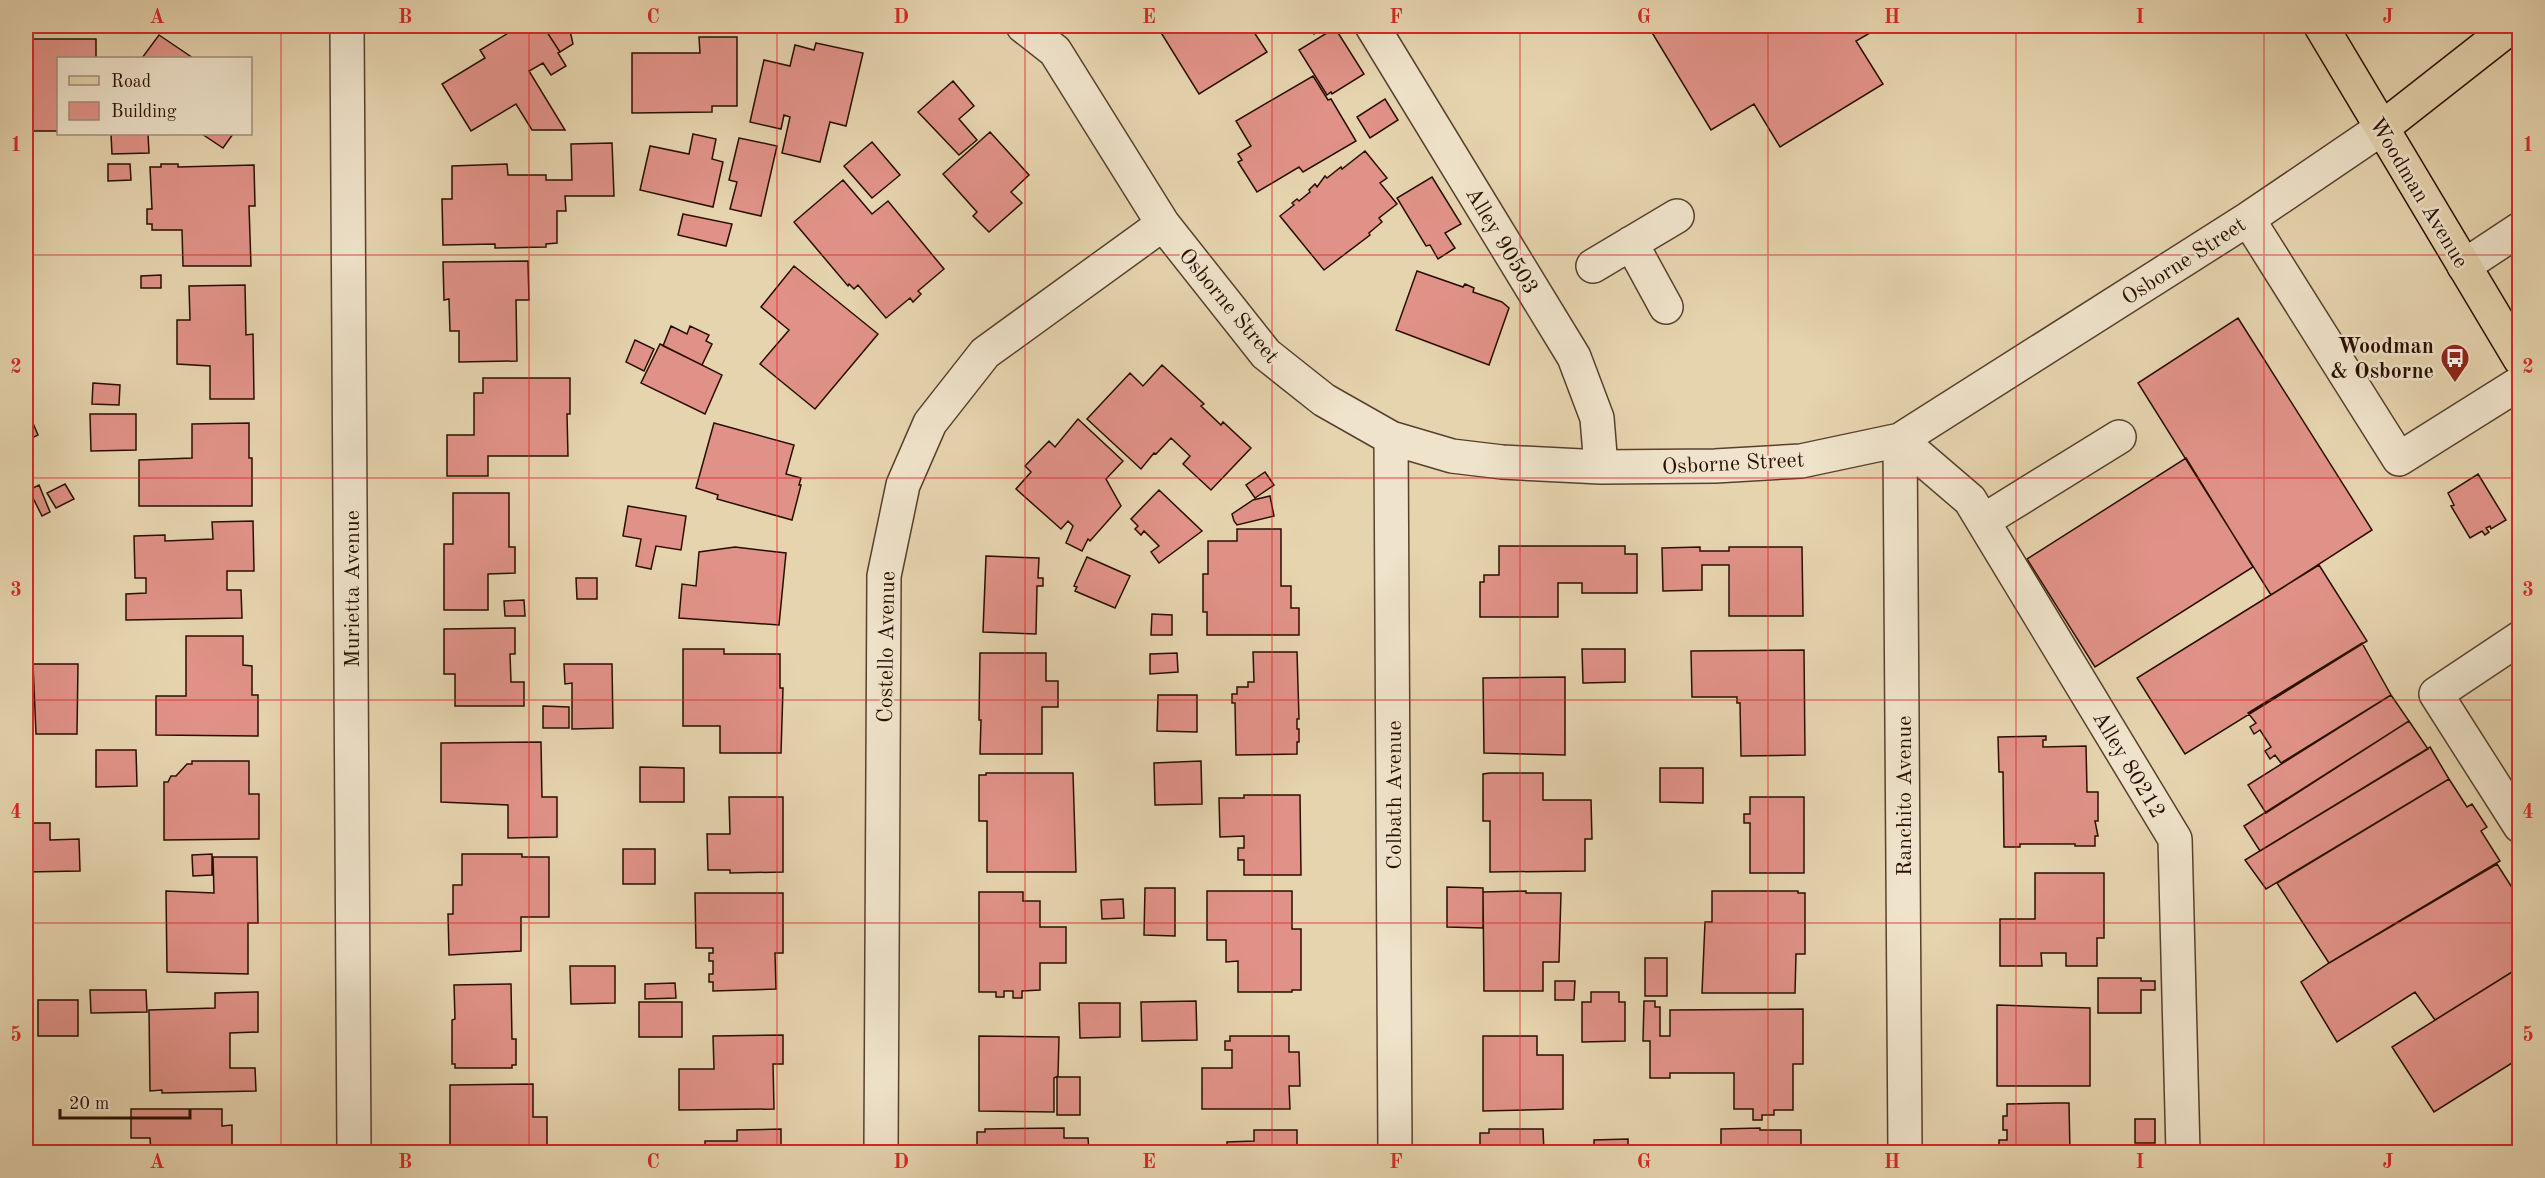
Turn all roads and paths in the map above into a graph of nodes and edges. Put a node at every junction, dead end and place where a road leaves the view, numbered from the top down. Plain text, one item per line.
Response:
1 (347, 26) edge
2 (1023, 26) edge
3 (1372, 26) edge
4 (2320, 26) edge
5 (2514, 26) edge
6 (2520, 31) edge
7 (1048, 38) edge
8 (2382, 128) junction
9 (1677, 216) dead end
10 (2248, 219) junction
11 (1163, 224) junction
12 (2520, 230) edge
13 (1631, 243) junction
14 (1593, 266) dead end
15 (2464, 266) junction
16 (1666, 308) dead end
17 (2520, 359) edge
18 (2520, 383) edge
19 (2119, 437) dead end
20 (1391, 438) junction
21 (1900, 440) junction
22 (1601, 467) junction
23 (1983, 521) junction
24 (2520, 638) edge
25 (2520, 826) edge
26 (354, 1152) edge
27 (881, 1152) edge
28 (1395, 1152) edge
29 (1905, 1152) edge
30 (2183, 1152) edge

1 - 26 street, Murietta Avenue
2 - 7 street, Osborne Street
3 - 22 street, Alley 90503
4 - 8 main road, Woodman Avenue
5 - 6 street
5 - 8 main road, Osborne Street
7 - 11 street, Osborne Street
8 - 10 street, Osborne Street
8 - 15 main road, Woodman Avenue
9 - 13 street
10 - 18 street
10 - 21 street, Osborne Street
11 - 20 street, Osborne Street
11 - 27 street, Costello Avenue
12 - 15 street
13 - 14 street
13 - 16 street
15 - 17 main road, Woodman Avenue
19 - 23 street
20 - 22 street, Osborne Street
20 - 28 street, Colbath Avenue
21 - 22 street, Osborne Street
21 - 23 street, Alley 80212
21 - 29 street, Ranchito Avenue
23 - 30 street, Alley 80212
24 - 25 street

